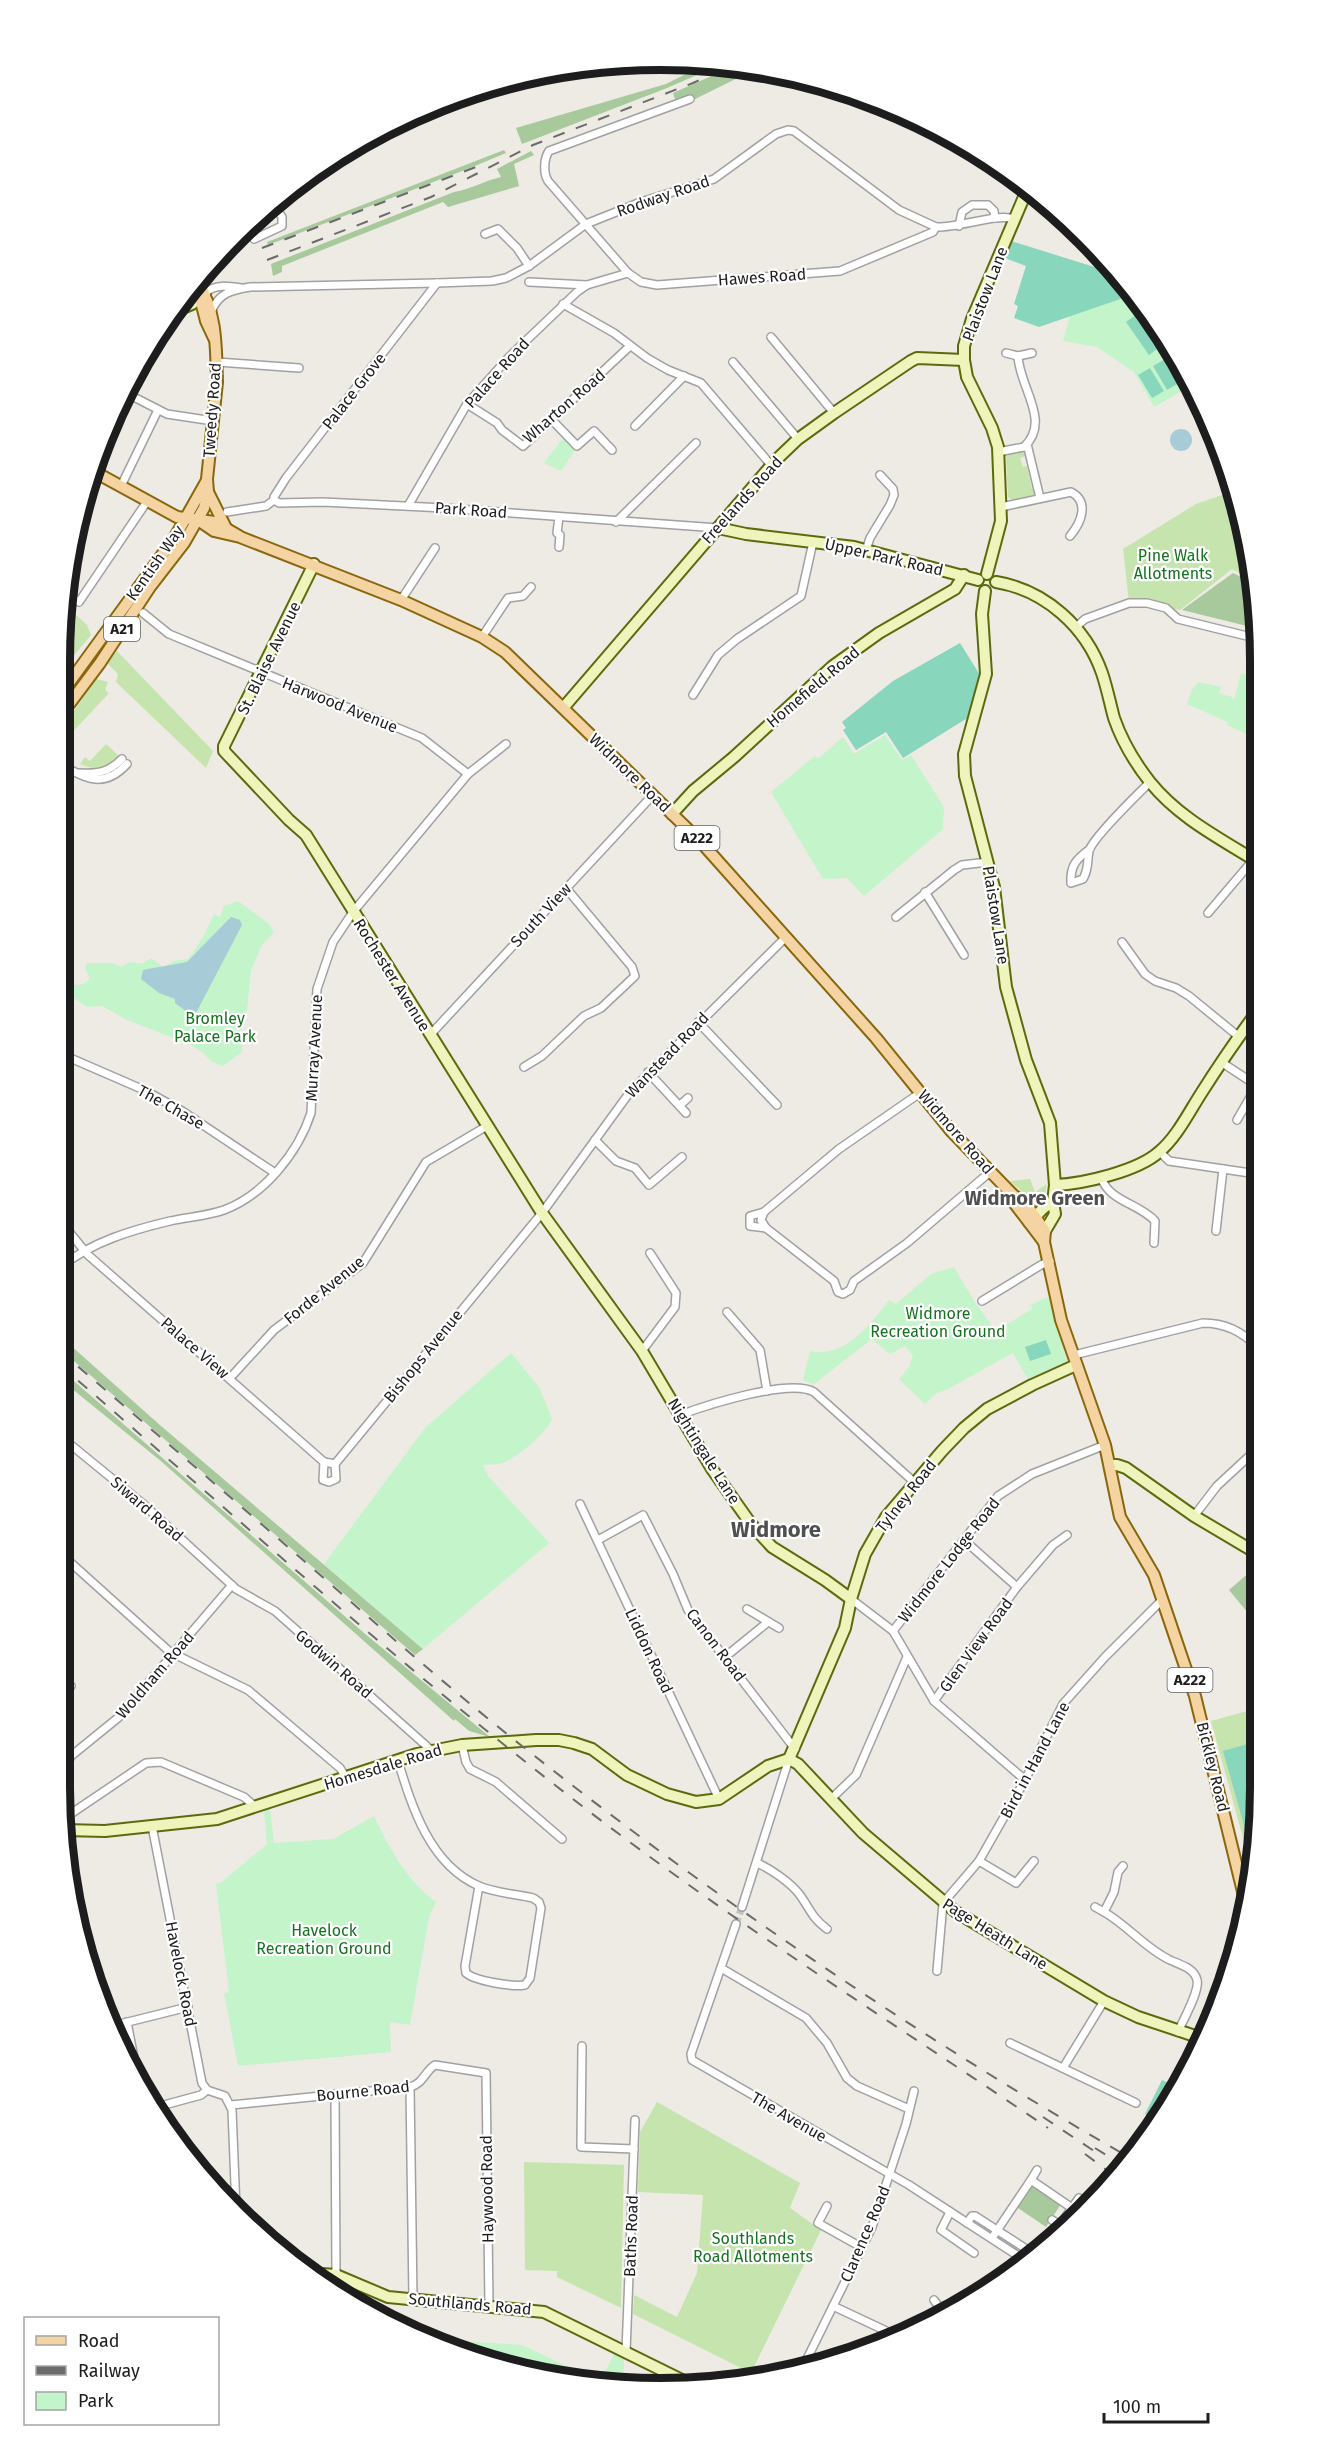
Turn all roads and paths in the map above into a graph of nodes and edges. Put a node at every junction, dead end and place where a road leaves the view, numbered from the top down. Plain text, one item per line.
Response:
1 (690, 99) dead end
2 (1024, 196) edge
3 (278, 211) edge
4 (995, 218) junction
5 (1014, 219) junction
6 (586, 224) junction
7 (959, 226) junction
8 (936, 227) junction
9 (485, 234) dead end
10 (254, 239) dead end
11 (529, 266) junction
12 (628, 273) junction
13 (529, 282) dead end
14 (437, 283) junction
15 (586, 285) junction
16 (241, 288) junction
17 (202, 289) edge
18 (205, 294) junction
19 (192, 302) edge
20 (563, 304) junction
21 (212, 310) junction
22 (771, 337) dead end
23 (215, 341) junction
24 (630, 346) junction
25 (1006, 353) dead end
26 (1032, 353) dead end
27 (1018, 356) junction
28 (964, 360) junction
29 (217, 362) junction
30 (733, 362) dead end
31 (299, 368) dead end
32 (684, 376) junction
33 (132, 396) edge
34 (467, 404) junction
35 (158, 410) junction
36 (834, 412) junction
37 (552, 420) junction
38 (213, 421) junction
39 (635, 426) dead end
40 (798, 440) junction
41 (696, 443) dead end
42 (1027, 444) junction
43 (612, 450) dead end
44 (998, 452) junction
45 (771, 465) junction
46 (101, 475) edge
47 (880, 475) dead end
48 (207, 479) junction
49 (121, 486) junction
50 (208, 492) junction
51 (1040, 498) junction
52 (148, 500) junction
53 (274, 500) junction
54 (408, 506) junction
55 (1001, 507) junction
56 (227, 512) dead end
57 (558, 518) junction
58 (185, 519) junction
59 (198, 520) junction
60 (616, 522) junction
61 (225, 526) junction
62 (718, 528) junction
63 (1070, 536) dead end
64 (240, 537) junction
65 (813, 542) junction
66 (559, 547) dead end
67 (435, 548) dead end
68 (866, 550) junction
69 (314, 564) junction
70 (964, 575) junction
71 (983, 577) junction
72 (996, 582) junction
73 (531, 587) dead end
74 (985, 591) junction
75 (74, 598) edge
76 (401, 600) junction
77 (144, 613) dead end
78 (1076, 627) junction
79 (482, 637) junction
80 (1249, 637) edge
81 (261, 672) junction
82 (70, 683) edge
83 (693, 695) dead end
84 (70, 703) edge
85 (564, 707) junction
86 (506, 744) dead end
87 (224, 751) joint
88 (125, 763) dead end
89 (70, 769) edge
90 (468, 774) junction
91 (1150, 782) junction
92 (652, 796) junction
93 (672, 814) junction
94 (1090, 849) junction
95 (1250, 858) edge
96 (988, 862) junction
97 (1250, 867) edge
98 (566, 888) junction
99 (925, 892) junction
100 (353, 912) junction
101 (1208, 913) dead end
102 (896, 917) dead end
103 (785, 938) junction
104 (1122, 942) dead end
105 (964, 955) dead end
106 (1250, 1021) edge
107 (698, 1022) junction
108 (430, 1035) junction
109 (1238, 1036) junction
110 (70, 1058) edge
111 (1221, 1062) junction
112 (524, 1067) dead end
113 (648, 1072) junction
114 (1250, 1082) edge
115 (920, 1093) junction
116 (1250, 1097) edge
117 (688, 1098) dead end
118 (680, 1105) junction
119 (777, 1105) dead end
120 (686, 1113) dead end
121 (1237, 1120) dead end
122 (487, 1126) junction
123 (595, 1140) junction
124 (1160, 1152) junction
125 (682, 1157) dead end
126 (1223, 1169) junction
127 (990, 1172) junction
128 (275, 1173) junction
129 (1250, 1173) edge
130 (1101, 1177) junction
131 (1055, 1185) junction
132 (1054, 1205) junction
133 (764, 1212) junction
134 (542, 1213) junction
135 (1033, 1220) junction
136 (766, 1228) junction
137 (1216, 1231) dead end
138 (70, 1233) edge
139 (1045, 1237) junction
140 (1154, 1242) dead end
141 (85, 1251) junction
142 (650, 1253) dead end
143 (70, 1261) edge
144 (1050, 1261) junction
145 (834, 1281) junction
146 (854, 1281) junction
147 (982, 1301) dead end
148 (727, 1312) dead end
149 (1250, 1341) edge
150 (642, 1351) junction
151 (1075, 1360) junction
152 (230, 1378) junction
153 (767, 1391) junction
154 (680, 1416) junction
155 (70, 1444) edge
156 (1105, 1445) junction
157 (1250, 1455) edge
158 (324, 1462) junction
159 (335, 1464) junction
160 (1110, 1465) junction
161 (914, 1482) junction
162 (580, 1503) dead end
163 (1194, 1516) junction
164 (1067, 1535) dead end
165 (598, 1540) junction
166 (964, 1540) junction
167 (1250, 1549) edge
168 (70, 1562) edge
169 (232, 1585) junction
170 (1017, 1587) junction
171 (851, 1599) junction
172 (1162, 1600) junction
173 (747, 1610) dead end
174 (768, 1622) junction
175 (779, 1628) dead end
176 (893, 1631) junction
177 (174, 1653) junction
178 (725, 1657) junction
179 (907, 1657) junction
180 (934, 1701) junction
181 (462, 1745) junction
182 (795, 1749) junction
183 (431, 1750) junction
184 (70, 1755) edge
185 (789, 1759) junction
186 (398, 1761) junction
187 (346, 1778) junction
188 (1025, 1780) junction
189 (719, 1799) junction
190 (831, 1799) junction
191 (254, 1808) junction
192 (71, 1813) edge
193 (152, 1826) junction
194 (72, 1830) edge
195 (562, 1839) dead end
196 (979, 1861) junction
197 (1034, 1861) dead end
198 (757, 1863) junction
199 (1123, 1866) dead end
200 (1241, 1884) edge
201 (479, 1886) junction
202 (943, 1903) junction
203 (742, 1907) tunnel mouth
204 (1095, 1907) dead end
205 (1104, 1912) junction
206 (736, 1924) tunnel mouth
207 (827, 1929) dead end
208 (721, 1968) junction
209 (937, 1971) dead end
210 (1104, 2001) junction
211 (188, 2007) junction
212 (127, 2022) junction
213 (119, 2024) edge
214 (1178, 2032) junction
215 (1195, 2037) edge
216 (1010, 2043) dead end
217 (582, 2046) dead end
218 (133, 2054) edge
219 (1063, 2068) junction
220 (486, 2073) joint
221 (410, 2088) junction
222 (207, 2090) junction
223 (914, 2091) dead end
224 (335, 2094) junction
225 (1136, 2103) dead end
226 (163, 2105) edge
227 (231, 2105) junction
228 (909, 2109) junction
229 (635, 2120) dead end
230 (634, 2149) junction
231 (1037, 2170) dead end
232 (890, 2175) junction
233 (1031, 2180) junction
234 (236, 2198) edge
235 (1079, 2198) dead end
236 (827, 2206) dead end
237 (1072, 2208) junction
238 (950, 2212) junction
239 (1067, 2216) edge
240 (1052, 2220) dead end
241 (967, 2223) junction
242 (1058, 2224) edge
243 (997, 2230) junction
244 (992, 2238) junction
245 (861, 2247) junction
246 (1028, 2250) edge
247 (974, 2253) dead end
248 (1019, 2257) edge
249 (326, 2275) edge
250 (339, 2276) junction
251 (339, 2283) edge
252 (413, 2299) junction
253 (934, 2300) dead end
254 (489, 2305) junction
255 (833, 2306) junction
256 (940, 2308) edge
257 (889, 2332) edge
258 (626, 2352) junction
259 (806, 2360) edge
260 (668, 2373) junction
261 (666, 2378) edge
262 (677, 2378) edge

1 - 6 street, Hawes Road
2 - 5 street, Plaistow Lane
3 - 10 street
4 - 5 street, Hawes Road
4 - 7 street, Hawes Road
4 - 7 street
5 - 28 street, Plaistow Lane
6 - 8 street, Rodway Road
6 - 11 street, Rodway Road
6 - 12 street, Hawes Road
7 - 8 street, Hawes Road
8 - 12 street, Hawes Road
9 - 11 street
11 - 14 street, Rodway Road
12 - 15 street
13 - 15 street
14 - 16 street, Rodway Road
14 - 53 street, Palace Grove
15 - 20 street, Palace Road
16 - 18 street, Rodway Road
16 - 21 street
17 - 18 main road, Tweedy Road / A21
18 - 19 street
18 - 21 main road, Tweedy Road / A21
18 - 23 main road, Tweedy Road / A21
20 - 24 street
20 - 34 street, Palace Road
21 - 23 main road, Tweedy Road / A21
22 - 36 street
23 - 29 main road, Tweedy Road / A21
24 - 32 street
24 - 37 street, Wharton Road
25 - 27 street
26 - 27 street
27 - 42 street
28 - 36 street, Freelands Road
28 - 44 street, Plaistow Lane
29 - 31 street
29 - 38 main road, Tweedy Road / A21
30 - 40 street
32 - 39 street
32 - 45 street
33 - 35 street
34 - 37 street, Wharton Road
34 - 54 street, Palace Road
35 - 38 street
35 - 49 street
36 - 40 street, Freelands Road
37 - 43 street
38 - 48 main road, Tweedy Road / A21
40 - 45 street, Freelands Road
41 - 60 street
42 - 44 street
42 - 51 street
44 - 55 street, Plaistow Lane
45 - 62 street, Freelands Road
46 - 49 main road, Widmore Road / A222
47 - 68 street
48 - 50 main road, Tweedy Road / A21
48 - 58 main road, Tweedy Road / A21
49 - 52 main road, Widmore Road / A222
50 - 59 main road, Tweedy Road / A21
50 - 61 main road
51 - 55 street
51 - 63 street
52 - 58 main road, Widmore Road / A222
52 - 75 street
53 - 54 street, Park Road
53 - 56 street, Park Road
54 - 57 street, Park Road
55 - 71 street, Plaistow Lane
57 - 60 street, Park Road
57 - 66 street
58 - 59 main road, Widmore Road / A222
58 - 82 main road, Kentish Way / A21
59 - 61 main road, Widmore Road / A222
59 - 64 main road, Widmore Road / A222
59 - 84 main road, Kentish Way / A21
60 - 62 street, Park Road
61 - 64 main road, Widmore Road / A222
62 - 65 street, Upper Park Road
62 - 85 street, Freelands Road
64 - 69 main road, Widmore Road / A222
65 - 68 street, Upper Park Road
65 - 83 street
67 - 76 street
68 - 70 street, Upper Park Road
69 - 76 main road, Widmore Road / A222
69 - 81 street, St. Blaise Avenue
70 - 71 street, Upper Park Road
70 - 93 street, Homefield Road
71 - 72 street
71 - 74 street
72 - 74 street
72 - 78 street
73 - 79 street
74 - 96 street, Plaistow Lane
76 - 79 main road, Widmore Road / A222
77 - 81 street, Harwood Avenue
78 - 80 street
78 - 91 street
79 - 85 main road, Widmore Road / A222
81 - 87 street, St. Blaise Avenue
81 - 90 street, Harwood Avenue
85 - 92 main road, Widmore Road / A222
86 - 90 street, Murray Avenue
87 - 100 street, Rochester Avenue
88 - 89 street
90 - 100 street, Murray Avenue
91 - 94 street
91 - 95 street
92 - 93 main road, Widmore Road / A222
92 - 98 street, South View
93 - 103 main road, Widmore Road / A222
94 - 94 street
96 - 99 street
96 - 131 street, Plaistow Lane
97 - 101 street
98 - 108 street, South View
98 - 112 street
99 - 102 street
99 - 105 street
100 - 108 street, Rochester Avenue
100 - 128 street, Murray Avenue
103 - 107 street, Wanstead Road
103 - 115 main road, Widmore Road / A222
104 - 109 street
106 - 109 street
107 - 113 street, Wanstead Road
107 - 119 street
108 - 122 street, Rochester Avenue
109 - 111 street
110 - 128 street, The Chase
111 - 114 street
111 - 124 street
113 - 118 street
113 - 123 street, Wanstead Road
115 - 127 main road, Widmore Road / A222
115 - 133 street
116 - 121 street
117 - 118 street
118 - 120 street
122 - 134 street, Rochester Avenue
122 - 152 street, Forde Avenue
123 - 125 street
123 - 134 street, Wanstead Road
124 - 126 street
124 - 130 street
126 - 129 street
126 - 137 street
127 - 135 main road, Widmore Road / A222
127 - 146 street
128 - 141 street, Murray Avenue
130 - 131 street
130 - 140 street
131 - 132 street, Plaistow Lane
132 - 135 street
132 - 139 street, Plaistow Lane
133 - 136 street
133 - 136 street
134 - 150 street, Nightingale Lane
134 - 159 street, Bishops Avenue
135 - 139 main road, Widmore Road / A222
136 - 145 street
138 - 141 street, Palace View
139 - 144 main road, Widmore Road / A222
141 - 143 street, Murray Avenue
141 - 152 street, Palace View
142 - 150 street
144 - 147 street
144 - 151 main road, Widmore Road / A222
145 - 146 street
145 - 146 street
148 - 153 street
149 - 151 street
150 - 154 street, Nightingale Lane
151 - 156 main road, Widmore Road / A222
151 - 161 street, Tylney Road
152 - 158 street, Palace View
153 - 154 street
153 - 161 street
154 - 171 street, Nightingale Lane
155 - 169 street, Siward Road
156 - 160 main road, Widmore Road / A222
156 - 166 street, Widmore Lodge Road
157 - 163 street
158 - 159 street
158 - 159 street, Bishops Avenue
160 - 163 street
160 - 172 main road, Bickley Road / A222
161 - 171 street, Tylney Road
162 - 165 street, Liddon Road
163 - 167 street
164 - 170 street
165 - 178 street, Canon Road
165 - 189 street, Liddon Road
166 - 170 street, Glen View Road
166 - 176 street, Widmore Lodge Road
168 - 177 street
169 - 177 street, Woldham Road
169 - 183 street, Godwin Road
170 - 180 street, Glen View Road
171 - 176 street, Nightingale Lane
171 - 182 street, Tylney Road
172 - 188 street, Bird in Hand Lane
172 - 200 main road, Bickley Road / A222
173 - 174 street
174 - 175 street
174 - 178 street
176 - 179 street, Nightingale Lane
177 - 184 street, Woldham Road
177 - 187 street
178 - 182 street, Canon Road
179 - 180 street, Nightingale Lane
179 - 190 street
180 - 188 street, Nightingale Lane
181 - 183 street, Homesdale Road
181 - 189 street, Homesdale Road
181 - 195 street
182 - 185 street, Tylney Road
183 - 186 street, Homesdale Road
185 - 189 street
185 - 190 street, Page Heath Lane
185 - 198 street
186 - 187 street, Homesdale Road
186 - 201 street
187 - 191 street, Homesdale Road
188 - 196 street, Bird in Hand Lane
190 - 202 street, Page Heath Lane
191 - 192 street
191 - 193 street, Homesdale Road
193 - 194 street, Homesdale Road
193 - 211 street, Havelock Road
196 - 197 street
196 - 202 street, Bird in Hand Lane
198 - 203 street
198 - 207 street
199 - 205 street
201 - 201 street
202 - 209 street
202 - 210 street, Page Heath Lane
204 - 205 street
205 - 214 street
206 - 208 street
208 - 228 street
208 - 232 street, The Avenue
210 - 214 street, Page Heath Lane
210 - 219 street
211 - 212 street
211 - 222 street, Havelock Road
212 - 213 street
212 - 218 street
214 - 215 street, Page Heath Lane
216 - 219 street
217 - 230 street
219 - 225 street
220 - 221 street, Bourne Road
220 - 254 street, Haywood Road
221 - 224 street, Bourne Road
221 - 252 street
222 - 226 street
222 - 227 street
223 - 228 street, Clarence Road
224 - 227 street, Bourne Road
224 - 250 street
227 - 234 street
228 - 232 street, Clarence Road
229 - 230 street, Baths Road
230 - 258 street, Baths Road
231 - 233 street
232 - 238 street, The Avenue
232 - 245 street, Clarence Road
233 - 237 street
233 - 243 street
235 - 237 street
236 - 245 street
237 - 239 street
238 - 241 street, The Avenue
238 - 247 street
240 - 242 street
241 - 243 street
241 - 244 street, The Avenue
243 - 244 street
243 - 246 street
244 - 248 street, The Avenue
245 - 255 street, Clarence Road
249 - 250 street, Southlands Road
250 - 251 street
250 - 252 street, Southlands Road
252 - 254 street, Southlands Road
253 - 256 street
254 - 258 street, Southlands Road
255 - 257 street
255 - 259 street, Clarence Road
258 - 260 street, Southlands Road
260 - 261 street
260 - 262 street, Southlands Road

